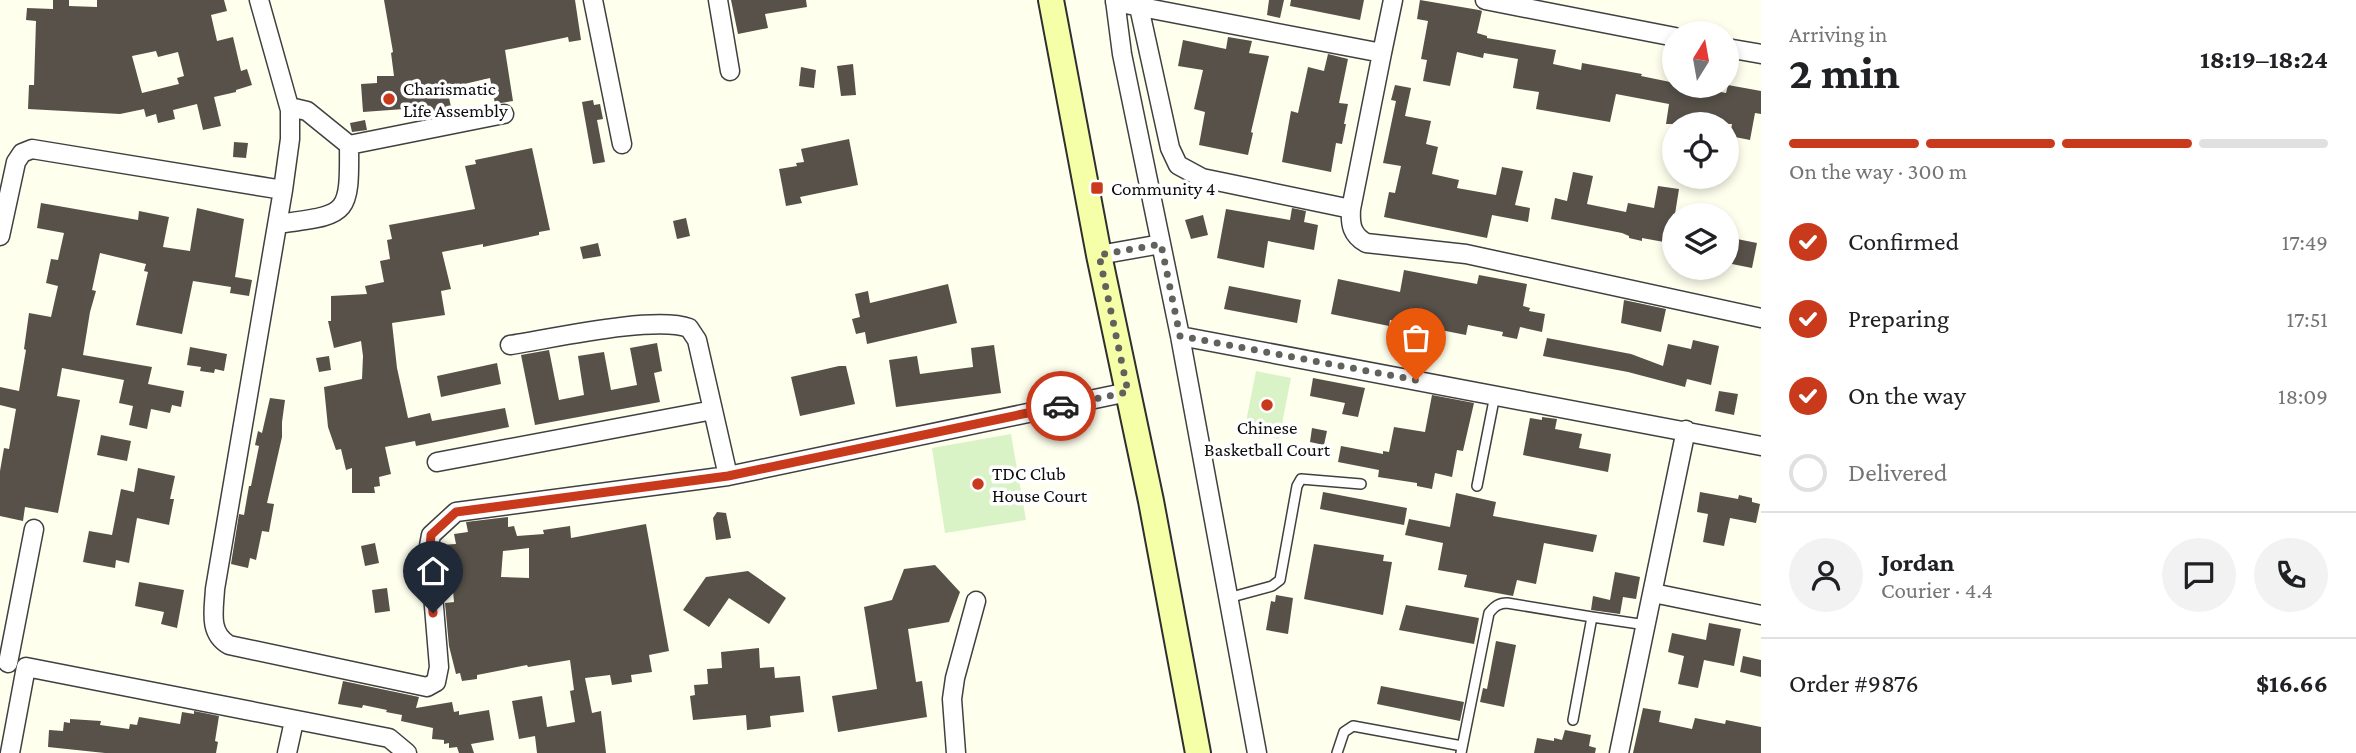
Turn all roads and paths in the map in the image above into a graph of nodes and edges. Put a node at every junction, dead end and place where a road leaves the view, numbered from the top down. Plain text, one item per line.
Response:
1 (259, 0) edge
2 (593, 0) edge
3 (718, 0) edge
4 (1051, 0) edge
5 (1393, 0) edge
6 (1485, 0) edge
7 (1115, 1) edge
8 (1139, 7) junction
9 (1662, 34) edge
10 (1740, 50) edge
11 (1382, 53) junction
12 (1761, 54) edge
13 (730, 71) dead end
14 (290, 107) junction
15 (503, 114) dead end
16 (622, 144) dead end
17 (349, 145) junction
18 (283, 190) junction
19 (1351, 209) junction
20 (278, 224) junction
21 (0, 236) edge
22 (1161, 244) junction
23 (1099, 255) junction
24 (1761, 318) edge
25 (1180, 336) junction
26 (510, 345) dead end
27 (1128, 392) junction
28 (1495, 395) junction
29 (713, 410) junction
30 (1686, 430) junction
31 (1761, 446) edge
32 (437, 462) dead end
33 (728, 476) junction
34 (1361, 484) dead end
35 (1477, 486) dead end
36 (34, 529) dead end
37 (1653, 593) junction
38 (1228, 598) junction
39 (976, 601) dead end
40 (1761, 615) edge
41 (1592, 617) junction
42 (1646, 625) junction
43 (4, 662) edge
44 (26, 667) junction
45 (294, 720) junction
46 (1573, 720) dead end
47 (1461, 750) edge
48 (10, 753) edge
49 (287, 753) edge
50 (407, 753) edge
51 (956, 753) edge
52 (1198, 753) edge
53 (1257, 753) edge
54 (1337, 753) edge
55 (1619, 753) edge

1 - 14 street
2 - 16 street
3 - 13 street
4 - 23 main road
5 - 11 street
6 - 9 street
7 - 8 street
7 - 22 street
8 - 11 street
8 - 19 street
10 - 12 street
11 - 19 street
14 - 17 street
14 - 18 street
15 - 17 street
17 - 20 street
18 - 20 street
18 - 21 street
19 - 24 street
20 - 33 street
22 - 23 street
22 - 25 street
23 - 27 main road
25 - 28 street
25 - 38 street
26 - 29 street
27 - 33 street
27 - 52 main road
28 - 30 street
28 - 35 lane
29 - 32 street
29 - 33 street
30 - 31 street
30 - 37 street
34 - 38 lane
36 - 43 street
37 - 40 street
37 - 42 street
38 - 53 street
39 - 51 street
41 - 42 lane
41 - 46 lane
41 - 47 lane
42 - 55 street
43 - 44 street
44 - 45 street
44 - 48 street
45 - 49 street
45 - 50 street
47 - 54 lane

